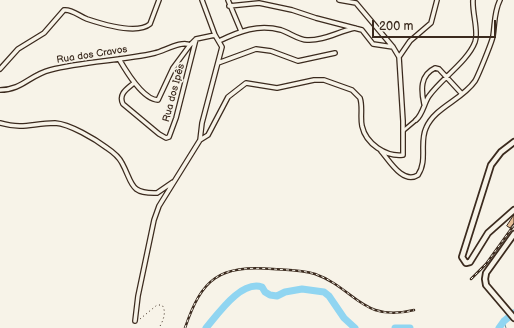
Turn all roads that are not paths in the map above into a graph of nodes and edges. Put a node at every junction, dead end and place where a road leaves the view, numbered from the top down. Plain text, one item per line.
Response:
1 (158, 0) edge
2 (202, 0) edge
3 (228, 0) edge
4 (339, 0) edge
5 (437, 0) edge
6 (473, 0) edge
7 (500, 0) edge
8 (355, 2) edge
9 (230, 6) junction
10 (356, 28) junction
11 (241, 30) junction
12 (215, 35) junction
13 (196, 39) junction
14 (219, 41) junction
15 (190, 45) junction
16 (393, 47) junction
17 (335, 53) dead end
18 (399, 58) junction
19 (119, 59) junction
20 (218, 63) junction
21 (0, 69) edge
22 (446, 77) junction
23 (134, 83) junction
24 (0, 90) edge
25 (462, 94) junction
26 (424, 104) junction
27 (416, 120) joint
28 (0, 122) edge
29 (403, 131) junction
30 (200, 140) junction
31 (514, 142) edge
32 (380, 150) junction
33 (174, 181) junction
34 (514, 210) edge
35 (514, 234) edge
36 (514, 318) edge
37 (135, 321) road end

1 - 21 street, Rua dos Cravos
2 - 12 street
3 - 9 street
4 - 8 street
5 - 18 street
6 - 22 street
7 - 25 street
8 - 16 street
9 - 10 street
9 - 11 street
10 - 11 street
10 - 16 street
11 - 14 street
12 - 13 street
12 - 14 street
13 - 15 street
13 - 23 street, Rua dos Ipês
14 - 20 street
15 - 19 street, Rua dos Cravos
15 - 23 street
16 - 18 street
17 - 20 street
18 - 29 street
19 - 23 street
19 - 24 street, Rua dos Cravos
20 - 30 street
22 - 25 street
22 - 26 street
22 - 26 street
25 - 32 street
26 - 27 street
27 - 29 street
28 - 33 street
29 - 32 street
30 - 32 street
30 - 33 street
31 - 34 street
33 - 37 street
35 - 36 street

